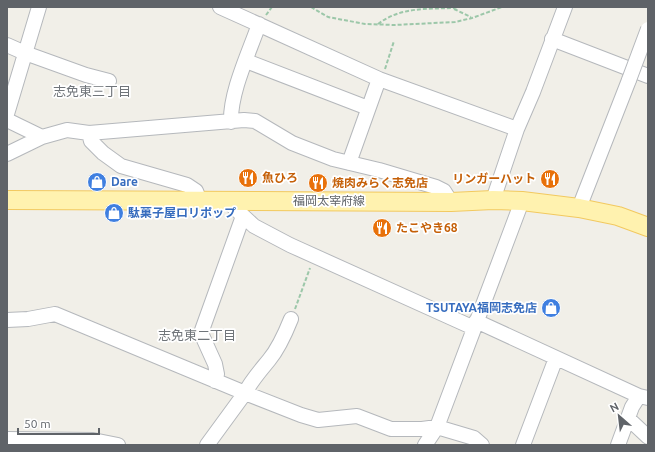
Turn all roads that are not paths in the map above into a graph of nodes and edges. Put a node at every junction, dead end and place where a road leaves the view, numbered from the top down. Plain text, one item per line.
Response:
1 (39, 7) edge
2 (220, 7) edge
3 (565, 7) edge
4 (259, 24) junction
5 (648, 29) edge
6 (552, 39) junction
7 (7, 45) edge
8 (25, 53) junction
9 (246, 61) junction
10 (648, 76) edge
11 (380, 79) junction
12 (109, 81) dead end
13 (368, 108) junction
14 (7, 114) edge
15 (7, 120) edge
16 (231, 122) junction
17 (517, 129) junction
18 (89, 133) junction
19 (42, 137) junction
20 (7, 154) edge
21 (348, 163) junction
22 (7, 200) edge
23 (493, 200) junction
24 (200, 201) junction
25 (227, 201) junction
26 (522, 201) junction
27 (451, 202) junction
28 (579, 208) junction
29 (243, 216) junction
30 (648, 227) edge
31 (290, 319) road end
32 (7, 320) edge
33 (475, 324) junction
34 (556, 358) junction
35 (215, 381) junction
36 (245, 393) junction
37 (645, 395) edge
38 (627, 421) junction
39 (437, 427) junction
40 (648, 437) edge
41 (7, 439) edge
42 (118, 445) edge
43 (207, 445) edge
44 (425, 445) edge
45 (482, 445) edge
46 (523, 445) edge
47 (618, 445) edge

1 - 8 street
2 - 4 street
3 - 6 street
4 - 9 street
4 - 11 street
5 - 28 street, bridge
6 - 10 street
6 - 17 street
7 - 8 street
8 - 12 street
8 - 14 street
9 - 13 street
9 - 16 street
11 - 13 street
11 - 17 street
13 - 21 street
15 - 19 street
16 - 18 street
16 - 21 street
17 - 23 street
18 - 19 street
18 - 24 street
19 - 20 street
21 - 27 street
22 - 24 main road, 福岡太宰府線
23 - 26 main road, 福岡太宰府線
23 - 27 main road, 福岡太宰府線
24 - 25 main road, 福岡太宰府線
25 - 27 main road, 福岡太宰府線
25 - 29 street
26 - 28 main road, 福岡太宰府線
26 - 33 street
28 - 30 main road, 福岡太宰府線
29 - 33 street
29 - 35 street
31 - 36 street
32 - 35 street
33 - 34 street
33 - 39 street
34 - 37 street
34 - 46 street
35 - 36 street
36 - 39 street
36 - 43 street
37 - 38 street
38 - 40 street
38 - 47 street
39 - 44 street
39 - 45 street
41 - 42 street

